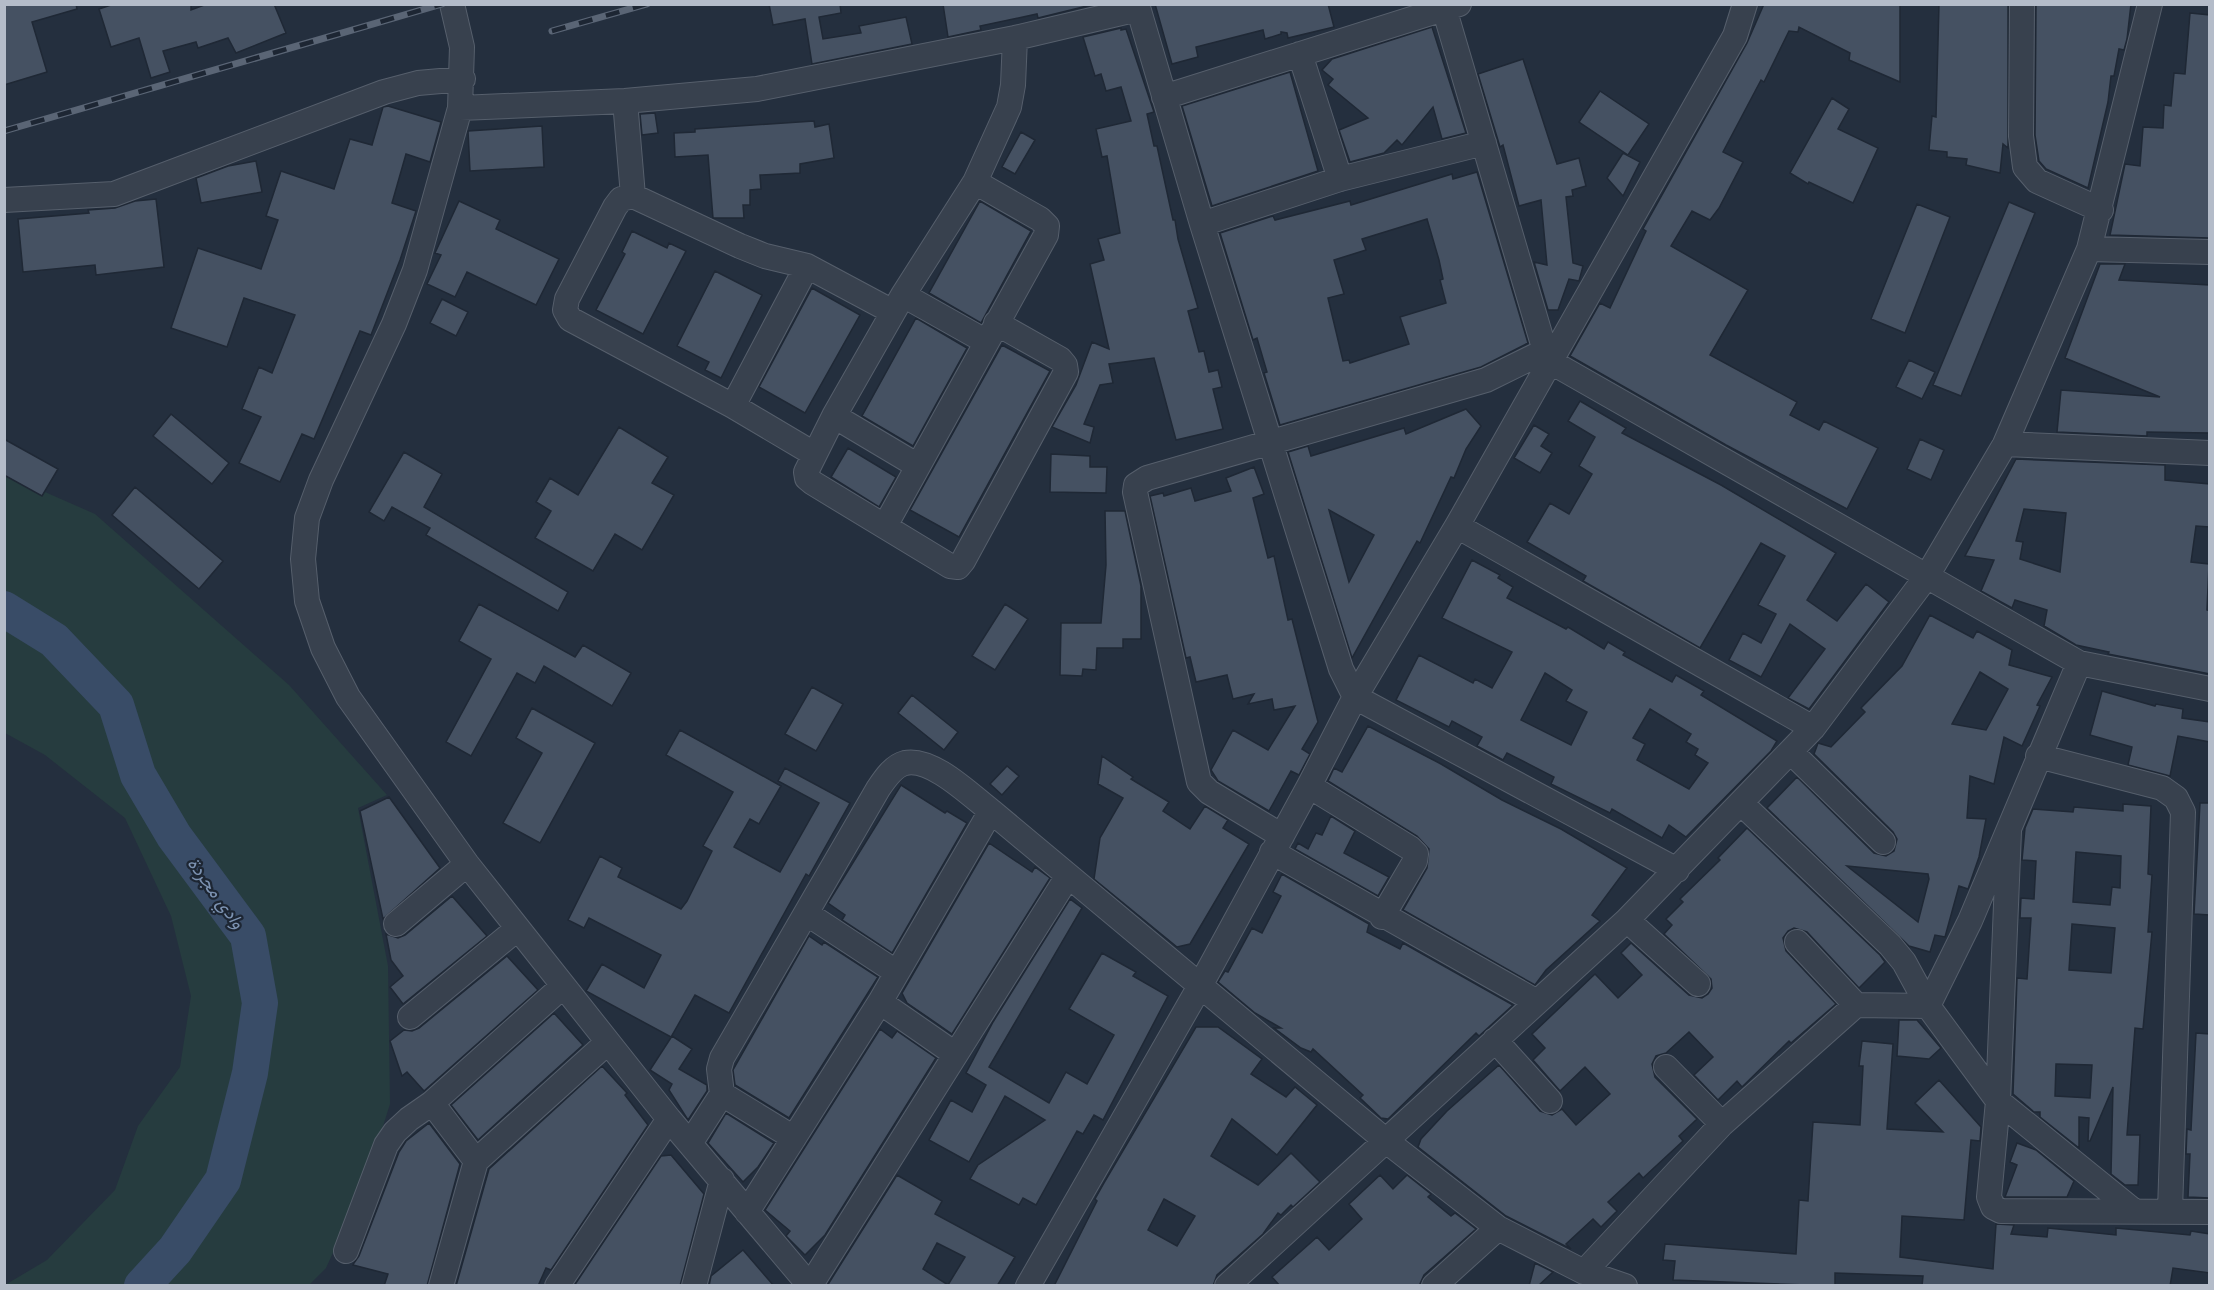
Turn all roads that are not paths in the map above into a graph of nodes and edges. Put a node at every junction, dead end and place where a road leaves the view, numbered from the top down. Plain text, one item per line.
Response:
1 (452, 4) edge
2 (1745, 4) edge
3 (2022, 4) edge
4 (2150, 4) edge
5 (1451, 6) edge
6 (1137, 7) edge
7 (1015, 38) junction
8 (1300, 54) junction
9 (463, 79) junction
10 (1164, 97) junction
11 (625, 101) junction
12 (460, 108) junction
13 (1484, 143) junction
14 (1340, 179) junction
15 (975, 182) junction
16 (633, 196) junction
17 (4, 200) edge
18 (2101, 210) junction
19 (1202, 224) junction
20 (2089, 249) junction
21 (2210, 252) edge
22 (807, 266) junction
23 (898, 304) junction
24 (991, 332) junction
25 (1548, 356) junction
26 (733, 406) junction
27 (834, 416) junction
28 (1271, 444) junction
29 (2005, 444) junction
30 (2210, 453) edge
31 (814, 454) junction
32 (918, 466) junction
33 (885, 526) junction
34 (1457, 526) junction
35 (1927, 576) junction
36 (2079, 663) junction
37 (2210, 689) edge
38 (1355, 697) junction
39 (1813, 728) junction
40 (1791, 752) junction
41 (2038, 756) junction
42 (1309, 786) junction
43 (1742, 804) junction
44 (990, 811) junction
45 (2009, 831) junction
46 (1883, 842) dead end
47 (1277, 844) junction
48 (467, 864) junction
49 (1677, 870) junction
50 (1068, 876) junction
51 (806, 913) junction
52 (1382, 917) junction
53 (1627, 920) junction
54 (396, 924) dead end
55 (517, 929) junction
56 (1797, 942) dead end
57 (896, 972) junction
58 (1698, 984) dead end
59 (1200, 986) junction
60 (562, 987) junction
61 (880, 1002) junction
62 (1537, 1002) junction
63 (1856, 1005) junction
64 (1928, 1006) junction
65 (410, 1017) dead end
66 (1495, 1040) junction
67 (608, 1042) junction
68 (955, 1054) junction
69 (1666, 1067) dead end
70 (722, 1094) junction
71 (1550, 1101) dead end
72 (1998, 1101) junction
73 (432, 1103) junction
74 (669, 1119) junction
75 (1722, 1124) junction
76 (794, 1138) junction
77 (1385, 1140) junction
78 (691, 1142) junction
79 (476, 1161) junction
80 (722, 1180) junction
81 (2170, 1210) junction
82 (2134, 1211) junction
83 (747, 1212) junction
84 (2210, 1212) edge
85 (1498, 1228) junction
86 (346, 1251) dead end
87 (1584, 1272) junction
88 (441, 1286) edge
89 (557, 1286) edge
90 (694, 1286) edge
91 (810, 1286) edge
92 (1028, 1286) edge
93 (1227, 1286) edge
94 (1434, 1286) edge
95 (1625, 1286) edge

1 - 9 street
2 - 25 street
3 - 18 street
4 - 18 street
5 - 8 street
5 - 13 street
6 - 7 street
6 - 10 street
7 - 11 street
7 - 15 street
8 - 10 street
8 - 14 street
9 - 12 street
9 - 17 street
10 - 19 street
11 - 12 street
11 - 16 street
12 - 48 street
13 - 14 street
13 - 25 street
14 - 19 street
15 - 23 street
15 - 24 street
16 - 22 street
16 - 26 street
18 - 20 street
19 - 28 street
20 - 21 street
20 - 29 street
22 - 23 street
22 - 26 street
23 - 24 street
23 - 27 street
24 - 32 street
24 - 33 street
25 - 28 street
25 - 34 street
25 - 35 street
26 - 31 street
27 - 31 street
27 - 32 street
28 - 38 street
28 - 47 street
29 - 30 street
29 - 35 street
31 - 33 street
32 - 33 street
34 - 38 street
34 - 39 street
35 - 36 street
35 - 39 street
36 - 37 street
36 - 41 street
38 - 42 street
38 - 49 street
39 - 40 street
40 - 43 street
40 - 46 street
41 - 45 street
41 - 81 street
42 - 47 street
42 - 52 street
43 - 49 street
43 - 64 street
44 - 50 street
44 - 51 street
44 - 57 street
45 - 64 street
45 - 72 street
47 - 52 street
47 - 59 street
48 - 54 street
48 - 55 street
49 - 53 street
50 - 59 street
50 - 68 street
51 - 57 street
51 - 70 street
52 - 62 street
53 - 58 street
53 - 62 street
55 - 60 street
55 - 65 street
56 - 63 street
57 - 61 street
59 - 77 street
59 - 92 street
60 - 67 street
60 - 73 street
61 - 68 street
61 - 76 street
62 - 66 street
63 - 64 street
63 - 75 street
64 - 72 street
66 - 71 street
66 - 77 street
67 - 74 street
67 - 79 street
68 - 91 street
69 - 75 street
70 - 76 street
70 - 78 street
72 - 82 street
72 - 82 street
73 - 79 street
73 - 86 street
74 - 78 street
74 - 89 street
75 - 87 street
76 - 83 street
77 - 85 street
77 - 93 street
78 - 80 street
79 - 88 street
80 - 83 street
80 - 90 street
81 - 82 street
81 - 84 street
83 - 91 street
85 - 87 street
85 - 94 street
87 - 95 street

